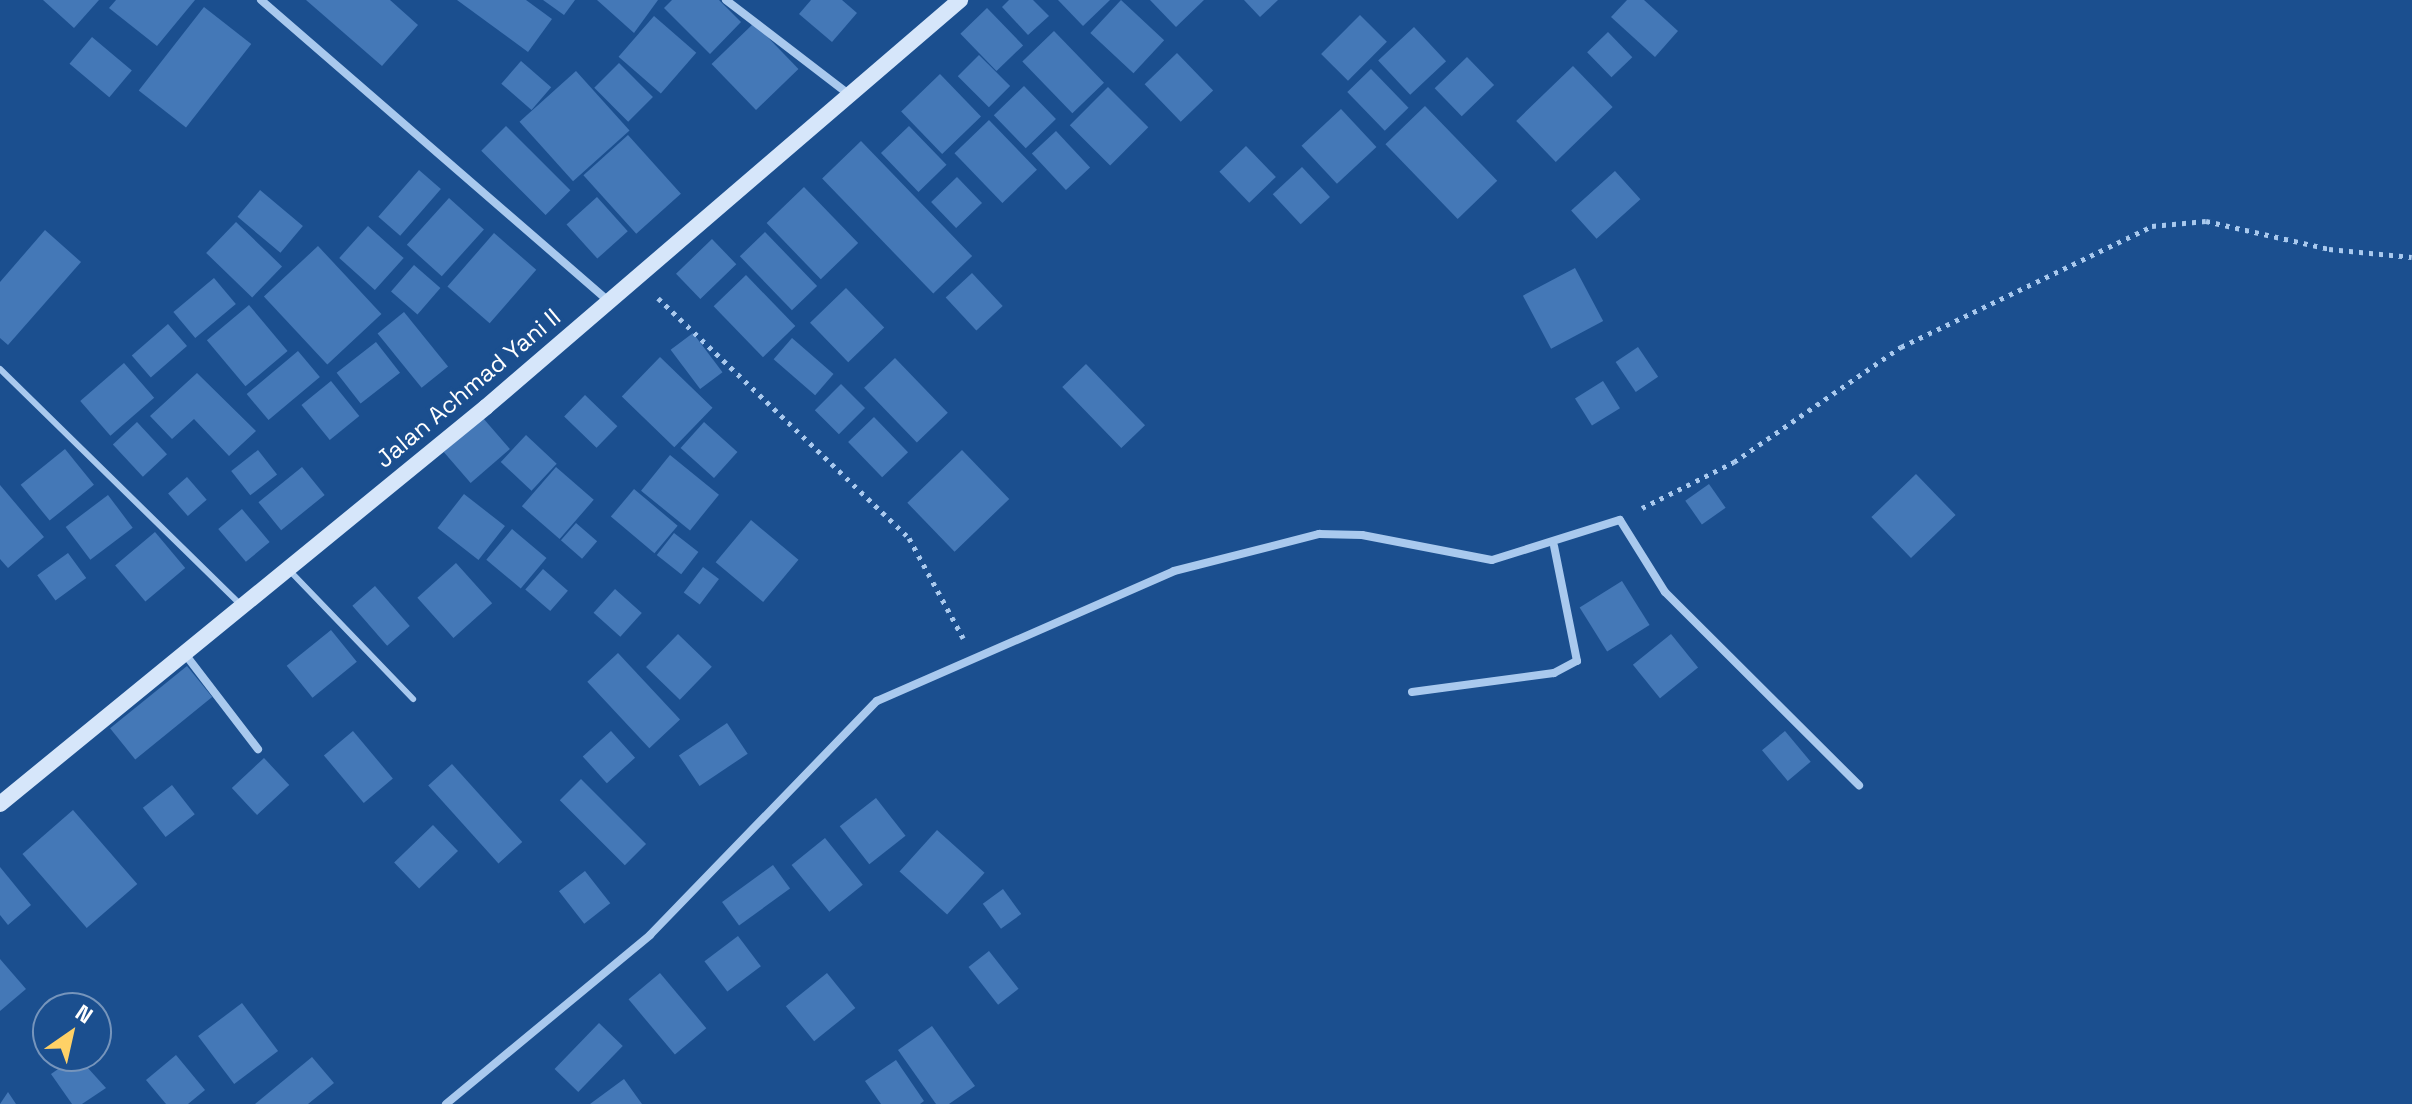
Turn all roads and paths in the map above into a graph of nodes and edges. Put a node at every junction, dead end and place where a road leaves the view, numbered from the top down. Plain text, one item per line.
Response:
1 (261, 0) edge
2 (726, 0) edge
3 (960, 0) edge
4 (854, 97) junction
5 (2412, 257) edge
6 (637, 278) junction
7 (609, 301) junction
8 (0, 369) edge
9 (1620, 520) junction
10 (1554, 546) junction
11 (287, 568) junction
12 (240, 604) junction
13 (182, 650) junction
14 (970, 655) junction
15 (1412, 692) dead end
16 (413, 699) dead end
17 (258, 749) dead end
18 (1859, 785) dead end
19 (0, 804) edge
20 (446, 1104) edge

1 - 7 street
2 - 4 street
3 - 4 street, Jalan Achmad Yani II
4 - 6 street, Jalan Achmad Yani II
5 - 9 path
6 - 7 street, Jalan Achmad Yani II
6 - 14 path
7 - 11 street, Jalan Achmad Yani II
8 - 12 lane
9 - 10 street
9 - 18 street
10 - 14 street
10 - 15 street
11 - 12 street, Jalan Achmad Yani II
11 - 16 lane
12 - 13 street, Jalan Achmad Yani II
13 - 17 street
13 - 19 street, Jalan Achmad Yani II
14 - 20 street

